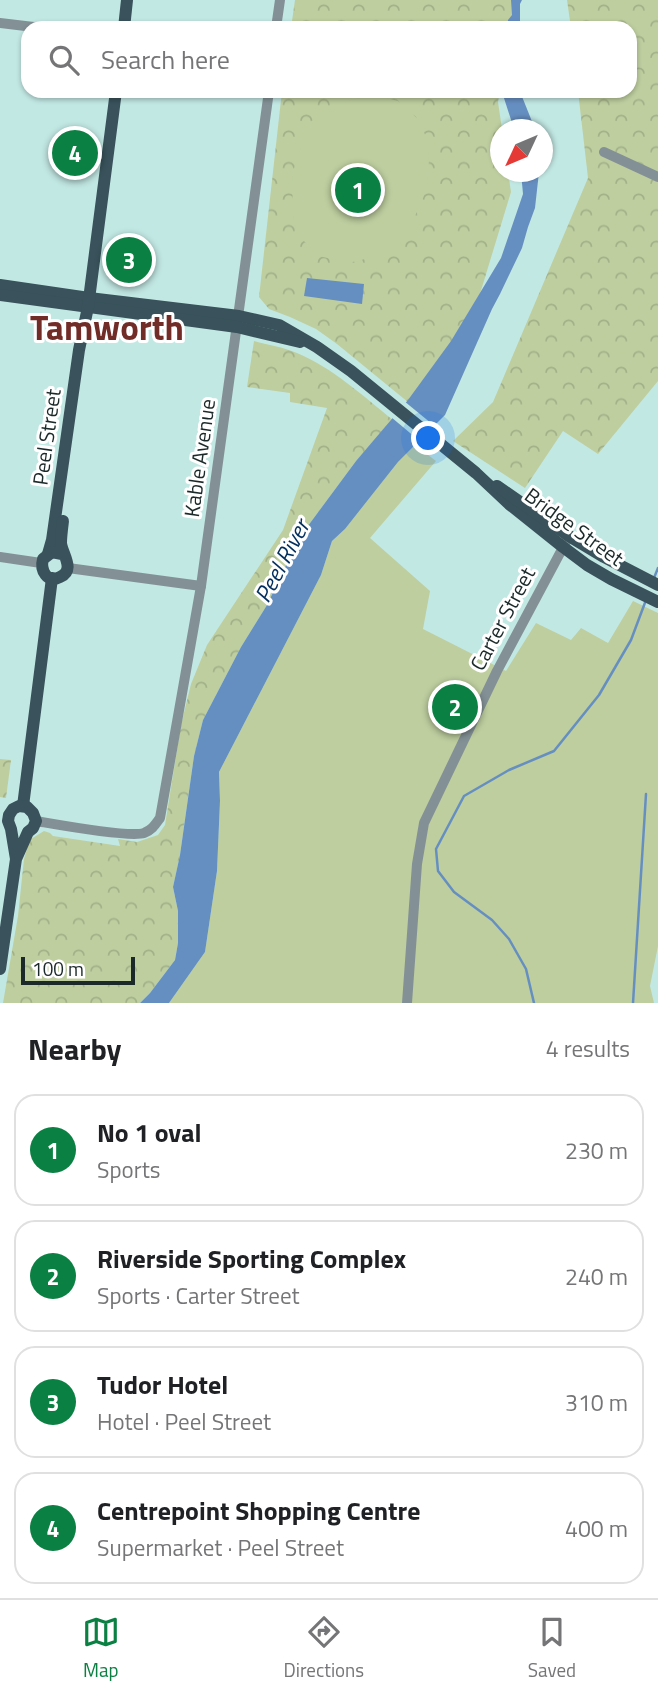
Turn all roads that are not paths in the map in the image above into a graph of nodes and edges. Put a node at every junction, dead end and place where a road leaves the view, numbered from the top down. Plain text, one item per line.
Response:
1 (127, 0) edge
2 (280, 0) edge
3 (125, 21) edge
4 (277, 21) edge
5 (0, 23) edge
6 (21, 26) edge
7 (115, 98) edge
8 (268, 98) edge
9 (604, 152) dead end
10 (658, 177) edge
11 (0, 285) edge
12 (0, 295) edge
13 (89, 302) junction
14 (238, 321) junction
15 (85, 326) junction
16 (566, 541) junction
17 (62, 554) junction
18 (0, 557) edge
19 (45, 558) junction
20 (68, 568) junction
21 (52, 579) junction
22 (658, 585) edge
23 (201, 586) junction
24 (658, 603) edge
25 (23, 806) junction
26 (36, 821) junction
27 (6, 822) edge
28 (28, 832) junction
29 (16, 859) junction
30 (0, 969) edge
31 (407, 1003) edge

1 - 3 main road
2 - 4 street
5 - 6 street
7 - 13 main road, Peel Street
8 - 14 street, Kable Avenue
9 - 10 street
11 - 13 main road
12 - 13 main road
13 - 14 main road, Bridge Street
13 - 15 main road, Peel Street
14 - 16 main road, Bridge Street
14 - 23 street, Kable Avenue
15 - 17 main road, Peel Street
15 - 19 main road, Peel Street
16 - 22 main road, Bridge Street
16 - 24 main road, Bridge Street
16 - 31 street, Carter Street
17 - 19 main road
17 - 20 main road
18 - 19 street
19 - 21 main road
20 - 21 main road
20 - 23 street
21 - 25 main road
23 - 26 street, Kable Avenue
25 - 26 main road
25 - 27 main road
26 - 28 main road
27 - 28 main road
27 - 29 main road
28 - 29 main road
29 - 30 main road

